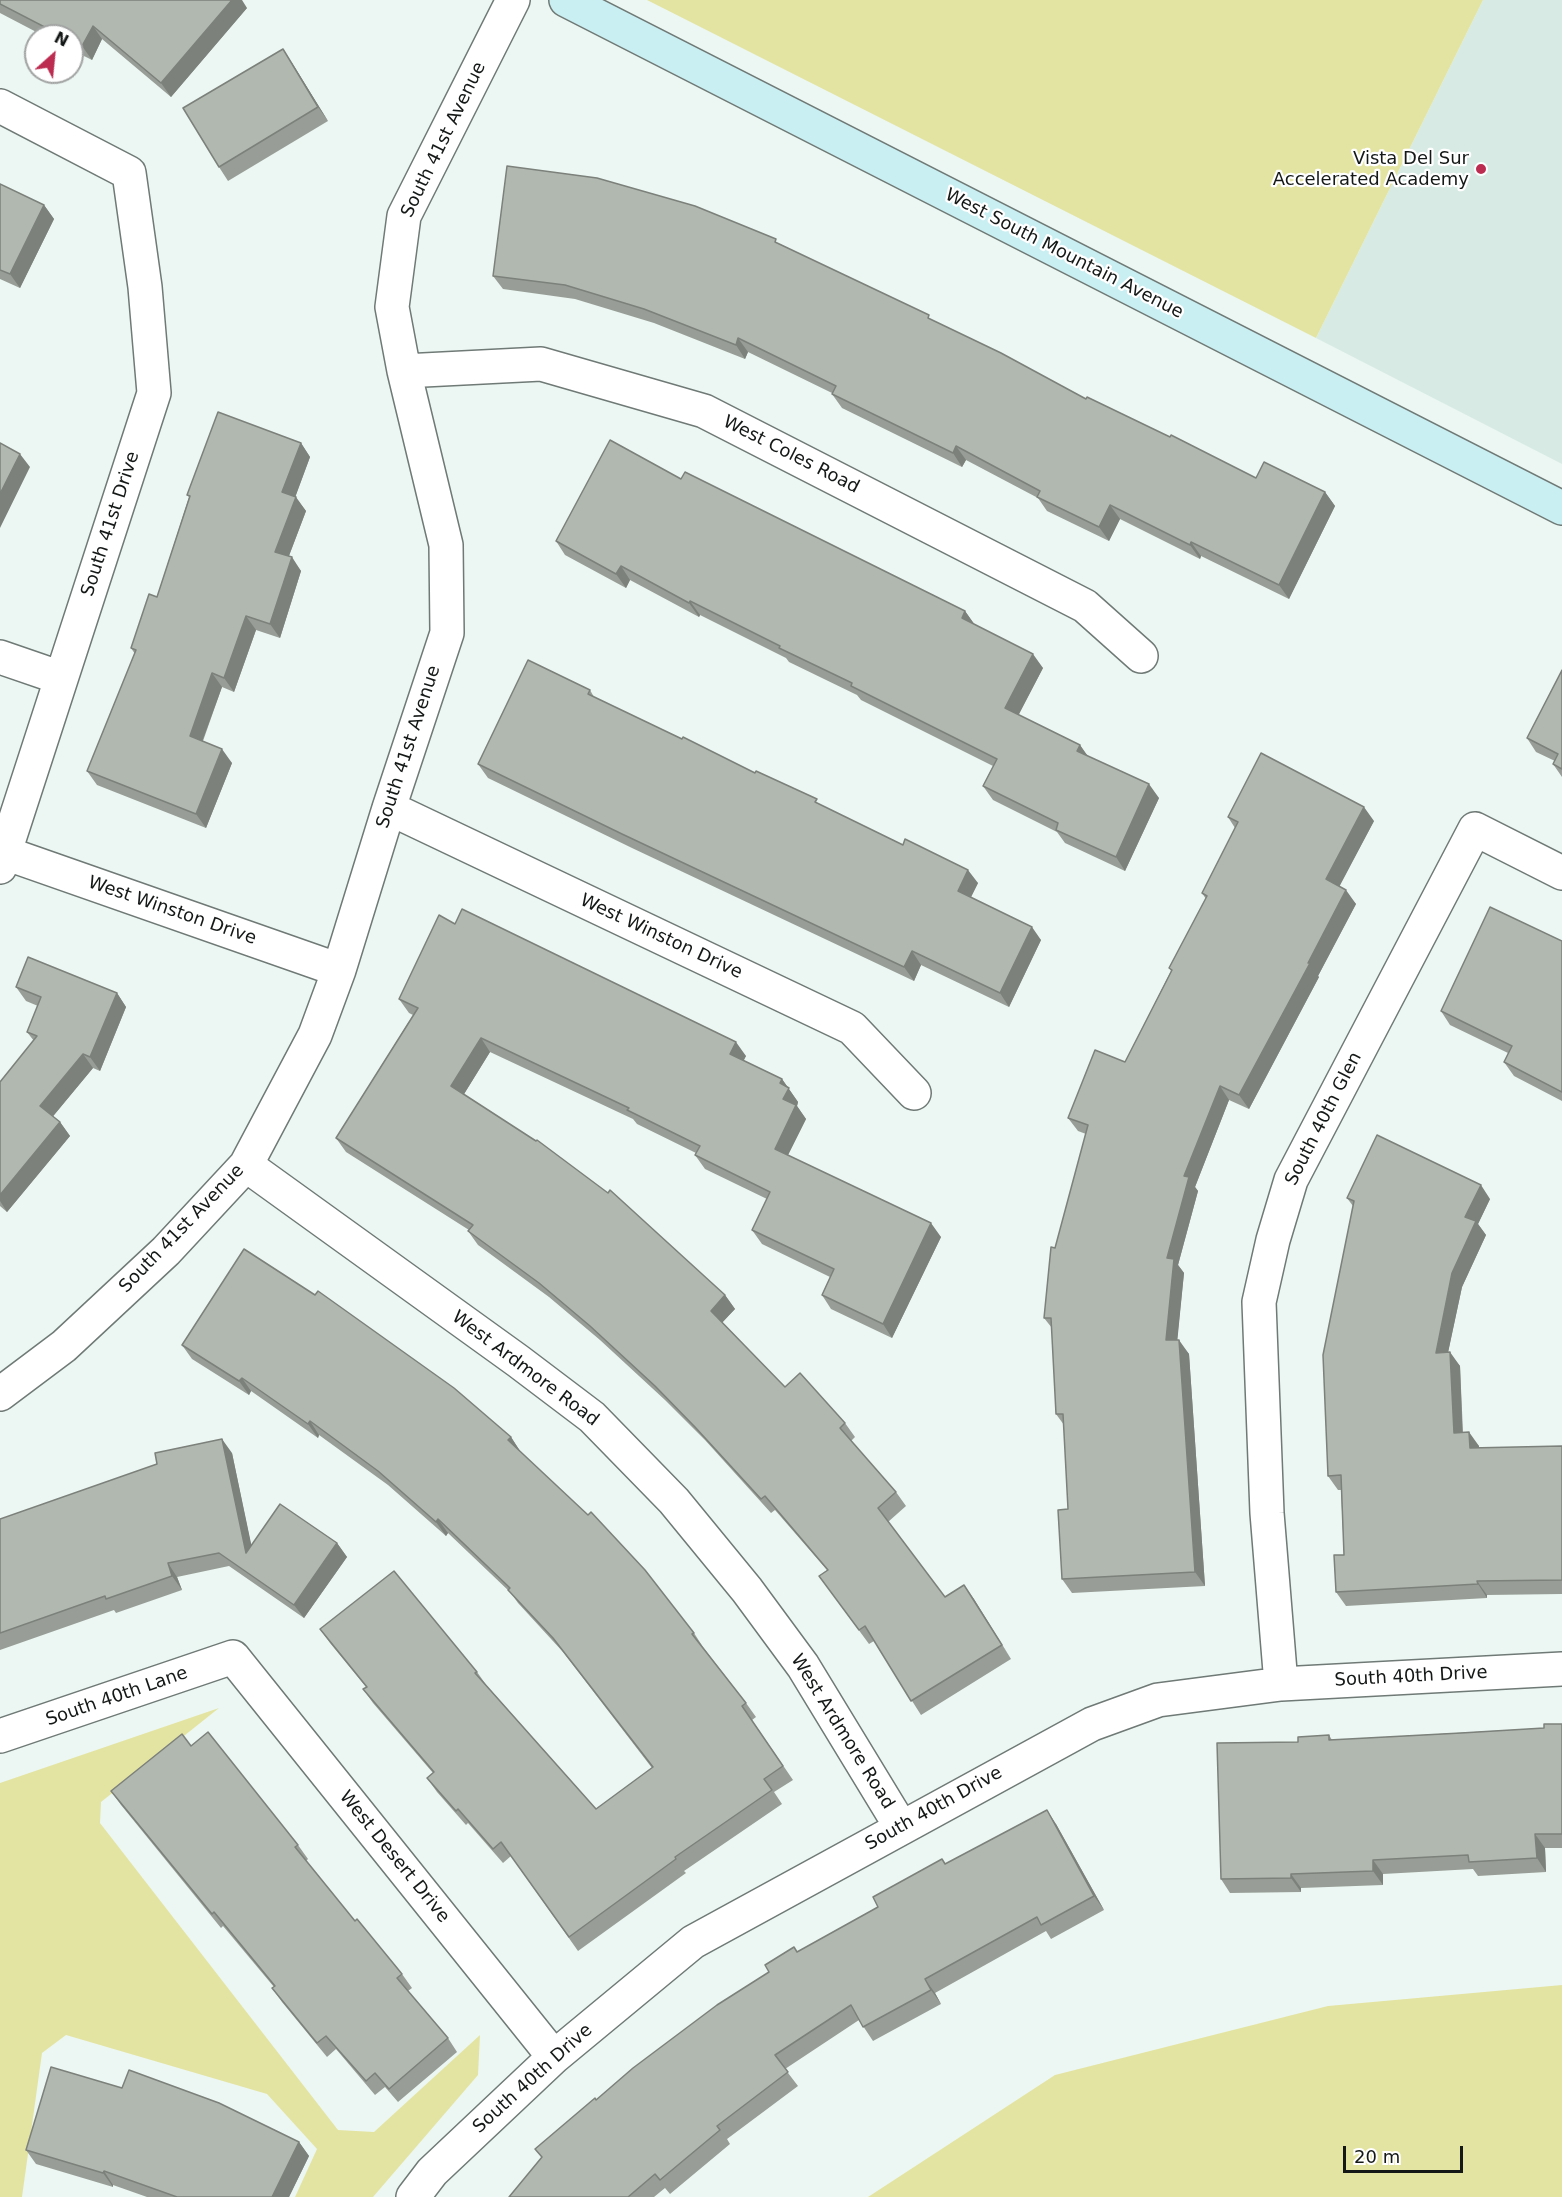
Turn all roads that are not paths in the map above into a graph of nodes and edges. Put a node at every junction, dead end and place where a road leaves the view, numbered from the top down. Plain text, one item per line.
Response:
1 (513, 0) edge
2 (566, 0) edge
3 (0, 106) edge
4 (404, 371) junction
5 (1562, 508) edge
6 (1141, 656) dead end
7 (0, 657) edge
8 (61, 678) junction
9 (388, 808) junction
10 (2, 860) edge
11 (1562, 873) edge
12 (339, 970) junction
13 (914, 1093) dead end
14 (246, 1165) junction
15 (0, 1394) edge
16 (233, 1657) joint
17 (1562, 1669) edge
18 (1281, 1684) junction
19 (0, 1736) edge
20 (901, 1827) junction
21 (554, 2057) junction
22 (413, 2197) edge

1 - 4 street, South 41st Avenue
2 - 5 street, West South Mountain Avenue
3 - 8 street, South 41st Drive
4 - 6 street, West Coles Road
4 - 9 street, South 41st Avenue
7 - 8 street
8 - 10 street, South 41st Drive
9 - 12 street, South 41st Avenue
9 - 13 street, West Winston Drive
10 - 12 street, West Winston Drive
11 - 18 street, South 40th Glen
12 - 14 street, South 41st Avenue
14 - 15 street, South 41st Avenue
14 - 20 street, West Ardmore Road
16 - 19 street, South 40th Lane
16 - 21 street, West Desert Drive
17 - 18 street, South 40th Drive
18 - 20 street, South 40th Drive
20 - 21 street, South 40th Drive
21 - 22 street, South 40th Drive

